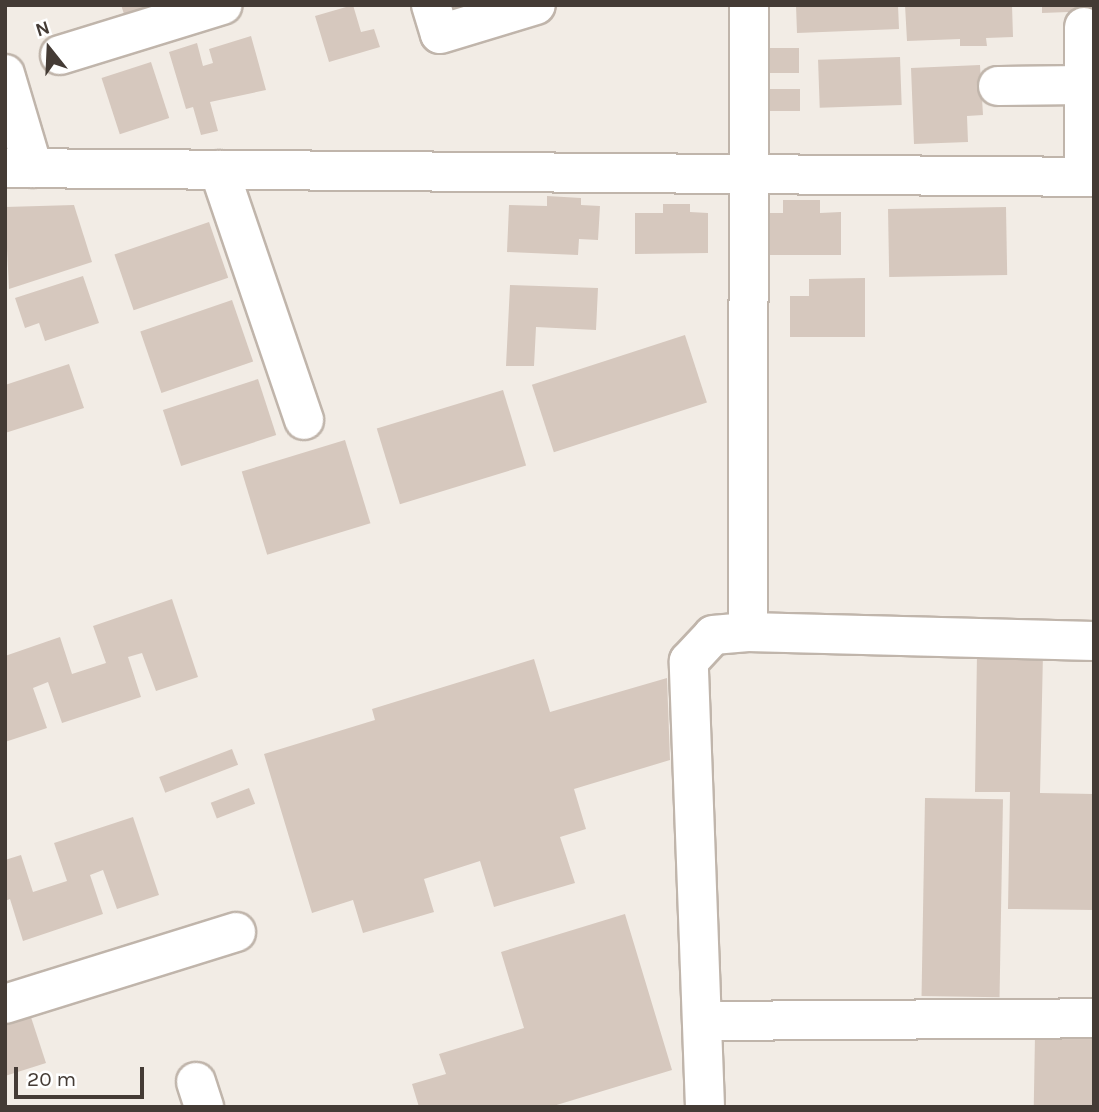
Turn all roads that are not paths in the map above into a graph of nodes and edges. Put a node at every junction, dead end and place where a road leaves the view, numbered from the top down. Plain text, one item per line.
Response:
1 (223, 5) edge
2 (431, 5) edge
3 (536, 5) edge
4 (750, 5) edge
5 (1084, 27) dead end
6 (60, 55) dead end
7 (5, 74) edge
8 (1084, 85) junction
9 (998, 86) dead end
10 (19, 168) edge
11 (219, 170) junction
12 (750, 176) junction
13 (1089, 177) edge
14 (303, 420) dead end
15 (748, 632) junction
16 (1094, 641) edge
17 (236, 932) dead end
18 (5, 1004) edge
19 (1094, 1018) edge
20 (702, 1021) junction
21 (705, 1107) edge

1 - 6 street
2 - 3 street
4 - 12 street
5 - 8 street
7 - 10 street
8 - 9 street
8 - 13 street
10 - 11 street
11 - 12 street
11 - 14 street
12 - 13 street
12 - 15 street
15 - 16 street
15 - 20 street
17 - 18 street
19 - 20 street
20 - 21 street

